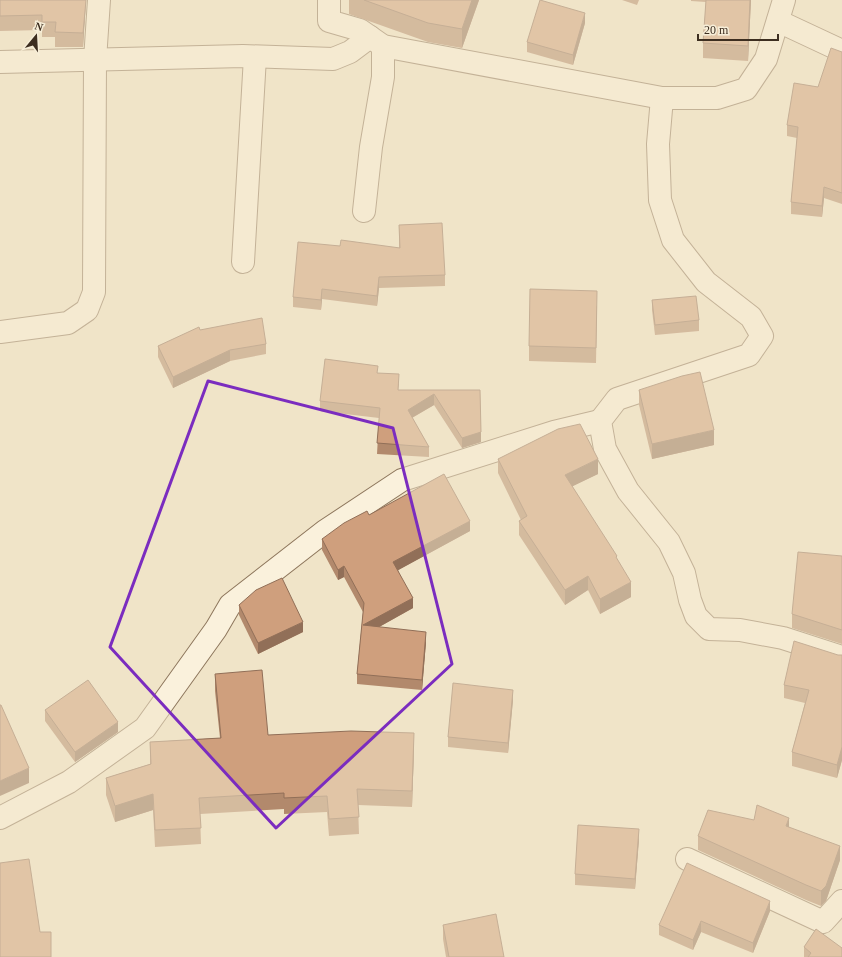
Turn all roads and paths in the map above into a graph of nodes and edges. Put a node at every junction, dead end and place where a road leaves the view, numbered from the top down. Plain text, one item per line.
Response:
1 (99, 0) edge
2 (329, 0) edge
3 (784, 0) edge
4 (778, 21) junction
5 (376, 42) junction
6 (842, 52) edge
7 (255, 56) junction
8 (95, 60) junction
9 (0, 62) edge
10 (662, 98) junction
11 (364, 211) dead end
12 (243, 262) dead end
13 (0, 332) edge
14 (600, 421) junction
15 (842, 657) edge
16 (0, 818) edge
17 (687, 859) dead end
18 (842, 901) edge

1 - 8 street
2 - 5 street
3 - 4 street
4 - 6 street
4 - 10 street
5 - 7 street
5 - 10 street
5 - 11 street
7 - 8 street
7 - 12 street
8 - 9 street
8 - 13 street
10 - 14 street
14 - 15 street
14 - 16 street
17 - 18 street

